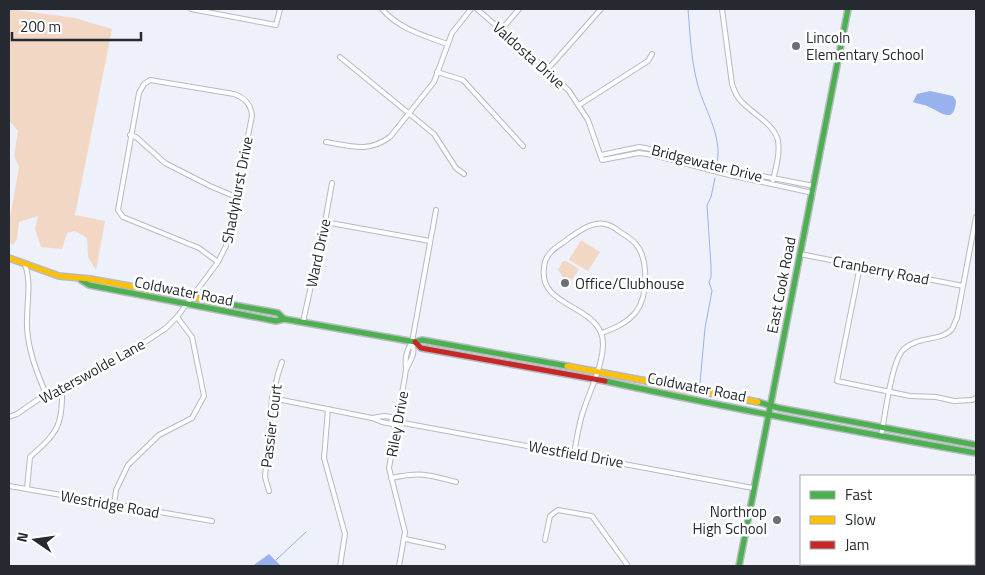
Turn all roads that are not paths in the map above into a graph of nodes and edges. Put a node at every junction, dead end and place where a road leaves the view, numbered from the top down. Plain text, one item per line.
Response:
1 (191, 9) edge
2 (280, 9) edge
3 (382, 9) edge
4 (471, 9) edge
5 (477, 9) edge
6 (519, 9) edge
7 (601, 9) edge
8 (722, 9) edge
9 (848, 9) edge
10 (501, 30) junction
11 (447, 44) junction
12 (652, 54) dead end
13 (340, 58) dead end
14 (547, 70) junction
15 (437, 72) junction
16 (579, 105) junction
17 (409, 114) junction
18 (130, 135) junction
19 (326, 142) dead end
20 (523, 146) dead end
21 (602, 158) junction
22 (464, 174) dead end
23 (773, 179) junction
24 (332, 183) dead end
25 (772, 184) junction
26 (813, 189) junction
27 (236, 197) junction
28 (436, 210) dead end
29 (976, 217) edge
30 (325, 222) junction
31 (430, 241) junction
32 (800, 254) junction
33 (9, 258) edge
34 (218, 262) junction
35 (25, 265) junction
36 (860, 266) junction
37 (40, 270) junction
38 (28, 277) junction
39 (81, 280) junction
40 (962, 286) junction
41 (191, 298) junction
42 (186, 304) junction
43 (177, 317) junction
44 (284, 319) junction
45 (303, 322) junction
46 (602, 333) junction
47 (413, 342) junction
48 (282, 362) dead end
49 (598, 372) junction
50 (596, 379) junction
51 (62, 389) junction
52 (890, 392) junction
53 (46, 394) junction
54 (272, 398) junction
55 (976, 398) edge
56 (771, 405) junction
57 (328, 409) junction
58 (768, 414) junction
59 (9, 417) edge
60 (398, 422) junction
61 (883, 427) junction
62 (881, 436) junction
63 (976, 445) edge
64 (976, 453) edge
65 (574, 454) junction
66 (391, 478) junction
67 (456, 482) dead end
68 (9, 486) edge
69 (754, 488) junction
70 (27, 489) junction
71 (269, 491) dead end
72 (114, 504) junction
73 (212, 522) dead end
74 (405, 539) junction
75 (545, 540) dead end
76 (443, 547) dead end
77 (340, 566) edge
78 (399, 566) edge
79 (628, 566) edge
80 (739, 566) edge

1 - 2 street
3 - 11 street
4 - 11 street
5 - 10 street, Valdosta Drive
6 - 10 street
7 - 14 street
8 - 23 street
9 - 26 main road, East Cook Road
10 - 14 street, Valdosta Drive
11 - 15 street
12 - 16 street
13 - 17 street
14 - 16 street, Valdosta Drive
15 - 17 street
15 - 20 street
16 - 21 street, Valdosta Drive
17 - 19 street
17 - 22 street
18 - 27 street
18 - 27 street, Shadyhurst Drive
18 - 34 street
21 - 23 street, Bridgewater Drive
21 - 25 street, Bridgewater Drive
23 - 25 street
23 - 26 street, Bridgewater Drive
24 - 30 street, Ward Drive
25 - 26 street, Bridgewater Drive
26 - 32 main road, East Cook Road
27 - 34 street, Shadyhurst Drive
28 - 31 street, Riley Drive
29 - 40 street
30 - 31 street
30 - 45 street, Ward Drive
31 - 47 street, Riley Drive
32 - 36 street, Cranberry Road
32 - 56 main road, East Cook Road
33 - 35 main road, Coldwater Road
34 - 41 street, Shadyhurst Drive
35 - 37 main road, Coldwater Road
35 - 38 street
36 - 40 street, Cranberry Road
36 - 52 street
37 - 38 street
37 - 39 main road, Coldwater Road
38 - 53 street
39 - 41 main road, Coldwater Road
39 - 42 main road, Coldwater Road
40 - 52 street
41 - 42 street, Waterswolde Lane
41 - 44 main road, Coldwater Road
42 - 43 street, Waterswolde Lane
42 - 44 main road, Coldwater Road
43 - 51 street, Waterswolde Lane
43 - 72 street
44 - 45 main road, Coldwater Road
45 - 47 main road, Coldwater Road
46 - 46 street
46 - 49 street
47 - 49 main road, Coldwater Road
47 - 50 main road, Coldwater Road
47 - 60 street, Riley Drive
48 - 54 street, Passier Court
49 - 50 street
49 - 56 main road, Coldwater Road
50 - 58 main road, Coldwater Road
50 - 65 street
51 - 53 street, Waterswolde Lane
51 - 70 street
52 - 55 street
52 - 61 street
53 - 59 street, Waterswolde Lane
54 - 57 street, Westfield Drive
54 - 71 street, Passier Court
56 - 58 main road, East Cook Road
56 - 61 main road, Coldwater Road
57 - 60 street, Westfield Drive
57 - 77 street
58 - 62 main road, Coldwater Road
58 - 69 main road, East Cook Road
60 - 65 street, Westfield Drive
60 - 66 street, Riley Drive
61 - 62 street
61 - 63 main road, Coldwater Road
62 - 64 main road, Coldwater Road
65 - 69 street, Westfield Drive
66 - 67 street
66 - 74 street, Riley Drive
68 - 70 street, Westridge Road
69 - 80 main road, East Cook Road
70 - 72 street, Westridge Road
72 - 73 street, Westridge Road
74 - 76 street
74 - 78 street, Riley Drive
75 - 79 street

